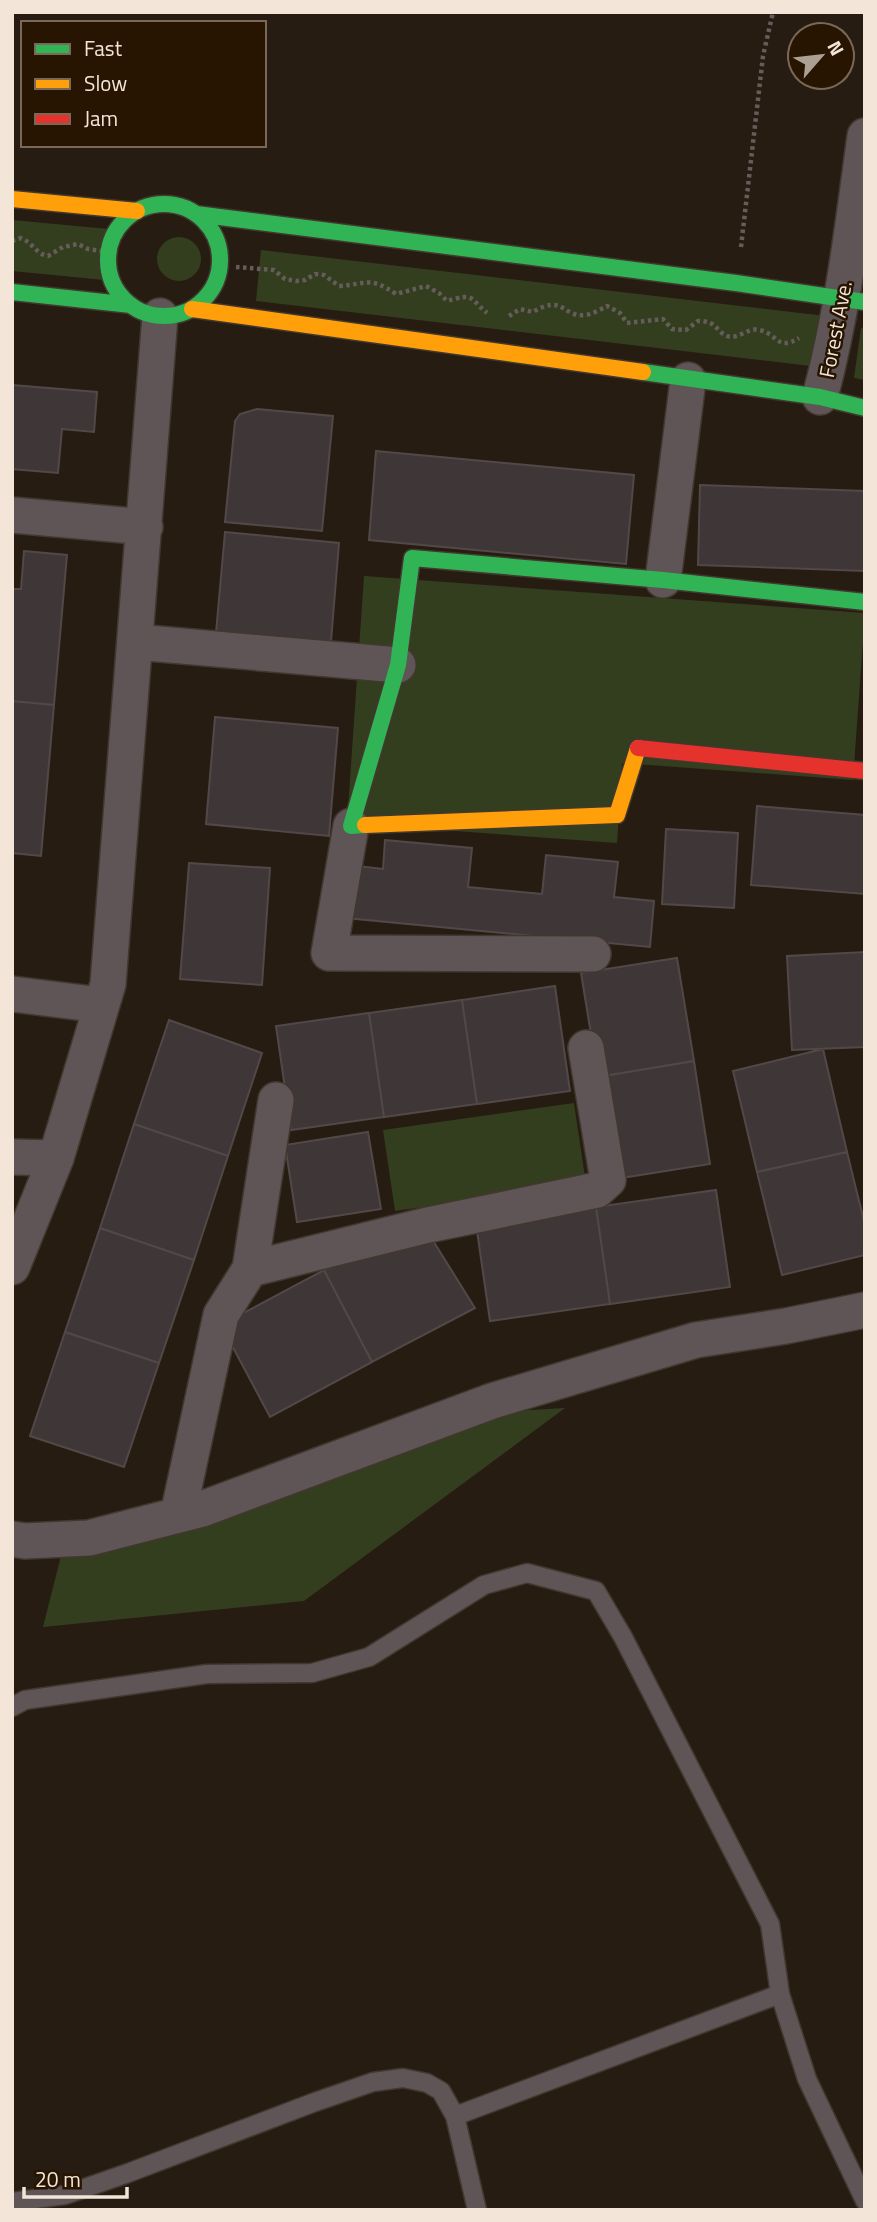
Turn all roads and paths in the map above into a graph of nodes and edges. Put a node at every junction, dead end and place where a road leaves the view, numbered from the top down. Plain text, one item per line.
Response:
1 (773, 12) edge
2 (865, 135) edge
3 (12, 199) edge
4 (137, 211) junction
5 (196, 214) junction
6 (12, 241) edge
7 (109, 252) junction
8 (236, 267) dead end
9 (736, 283) junction
10 (12, 292) edge
11 (854, 300) edge
12 (161, 310) junction
13 (494, 316) dead end
14 (501, 316) dead end
15 (834, 346) junction
16 (688, 380) junction
17 (820, 397) junction
18 (865, 408) edge
19 (12, 515) edge
20 (145, 527) junction
21 (663, 580) junction
22 (865, 602) edge
23 (136, 642) junction
24 (398, 665) junction
25 (865, 771) edge
26 (351, 826) junction
27 (593, 954) dead end
28 (12, 994) edge
29 (102, 1005) junction
30 (586, 1048) dead end
31 (276, 1100) dead end
32 (12, 1157) edge
33 (56, 1158) junction
34 (12, 1267) edge
35 (250, 1269) junction
36 (865, 1310) edge
37 (178, 1515) junction
38 (12, 1539) edge
39 (12, 1707) edge
40 (780, 1994) junction
41 (455, 2116) junction
42 (865, 2201) edge
43 (12, 2202) edge
44 (477, 2210) edge

1 - 9 path
2 - 11 street, Forest Ave.
3 - 4 street
4 - 5 street
4 - 7 street
5 - 9 street
5 - 12 street
6 - 7 path
7 - 12 street
8 - 13 path
9 - 11 street
10 - 12 street
11 - 15 street, Forest Ave.
12 - 16 street
12 - 20 street
14 - 15 path
15 - 17 street, Forest Ave.
16 - 17 street
16 - 21 street
17 - 18 street
19 - 20 street
20 - 23 street
21 - 22 street
21 - 24 street
23 - 24 street
23 - 29 street
24 - 26 street
25 - 26 street
26 - 27 street
28 - 29 street
29 - 33 street
30 - 35 street
31 - 35 street
32 - 33 street
33 - 34 street
35 - 37 street
36 - 37 street
37 - 38 street
39 - 40 lane
40 - 41 lane
40 - 42 lane
41 - 43 lane
41 - 44 lane

